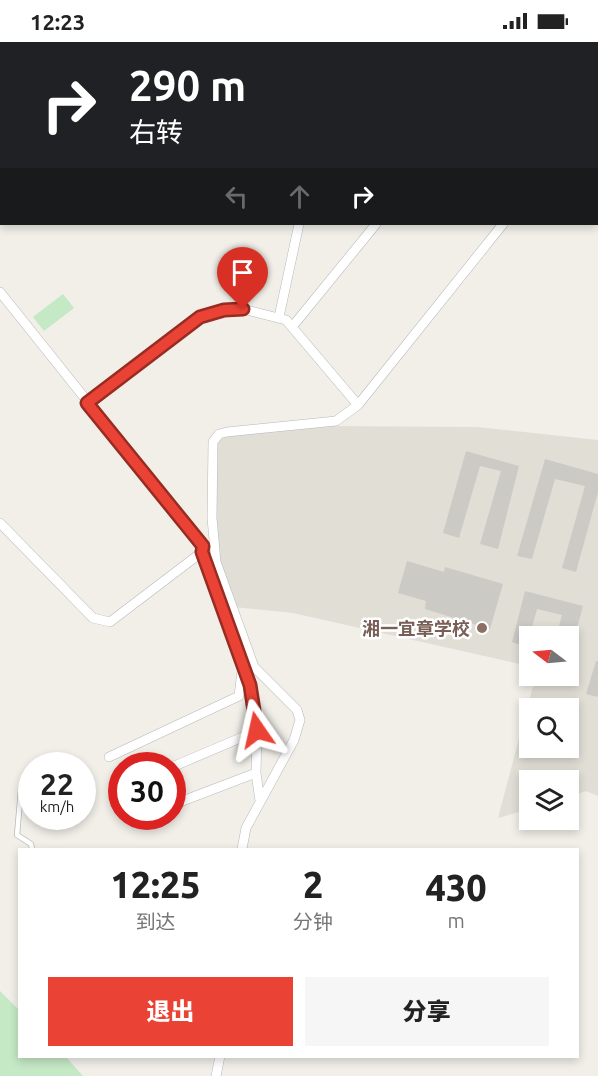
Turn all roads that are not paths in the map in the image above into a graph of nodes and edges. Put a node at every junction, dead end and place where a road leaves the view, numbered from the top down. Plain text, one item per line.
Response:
1 (299, 225) edge
2 (375, 225) edge
3 (502, 225) edge
4 (0, 292) edge
5 (279, 317) junction
6 (292, 327) junction
7 (87, 403) junction
8 (358, 405) junction
9 (0, 523) edge
10 (202, 552) junction
11 (242, 665) junction
12 (257, 730) junction
13 (120, 752) edge
14 (186, 761) edge
15 (256, 772) junction
16 (186, 800) edge
17 (260, 801) junction
18 (18, 824) edge
19 (32, 848) edge
20 (242, 848) edge
21 (220, 1058) edge
22 (216, 1076) edge

1 - 5 street
2 - 6 street
3 - 8 street
4 - 7 street
5 - 6 street
5 - 7 street
6 - 8 street
7 - 10 street
8 - 17 street
9 - 10 street
10 - 11 street
11 - 12 street
11 - 13 street
12 - 14 street
12 - 15 street
15 - 16 street
15 - 17 street
17 - 20 street
18 - 19 lane
21 - 22 street

